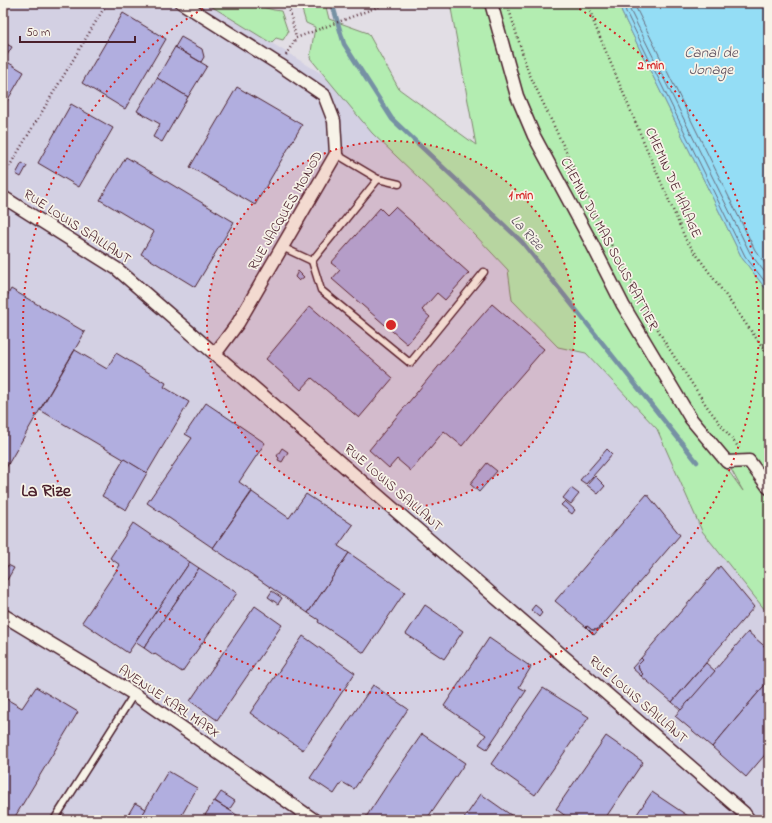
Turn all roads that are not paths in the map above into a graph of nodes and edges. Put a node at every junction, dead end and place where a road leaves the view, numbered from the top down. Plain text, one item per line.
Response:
1 (182, 3) edge
2 (491, 3) edge
3 (336, 154) junction
4 (378, 179) junction
5 (399, 184) dead end
6 (3, 196) edge
7 (282, 247) junction
8 (312, 261) junction
9 (484, 272) dead end
10 (215, 354) junction
11 (769, 488) edge
12 (3, 615) edge
13 (134, 694) junction
14 (54, 820) edge
15 (314, 820) edge
16 (749, 820) edge

1 - 3 street, RUE JACQUES MONOD
2 - 11 street, CHEMIN DU MAS SOUS RATTIER
3 - 4 lane
3 - 7 street, RUE JACQUES MONOD
4 - 5 lane
4 - 8 lane
6 - 10 street, RUE LOUIS SAILLANT
7 - 8 lane
7 - 10 street, RUE JACQUES MONOD
8 - 9 lane
10 - 16 street, RUE LOUIS SAILLANT
12 - 13 street, AVENUE KARL MARX
13 - 14 lane
13 - 15 street, AVENUE KARL MARX

